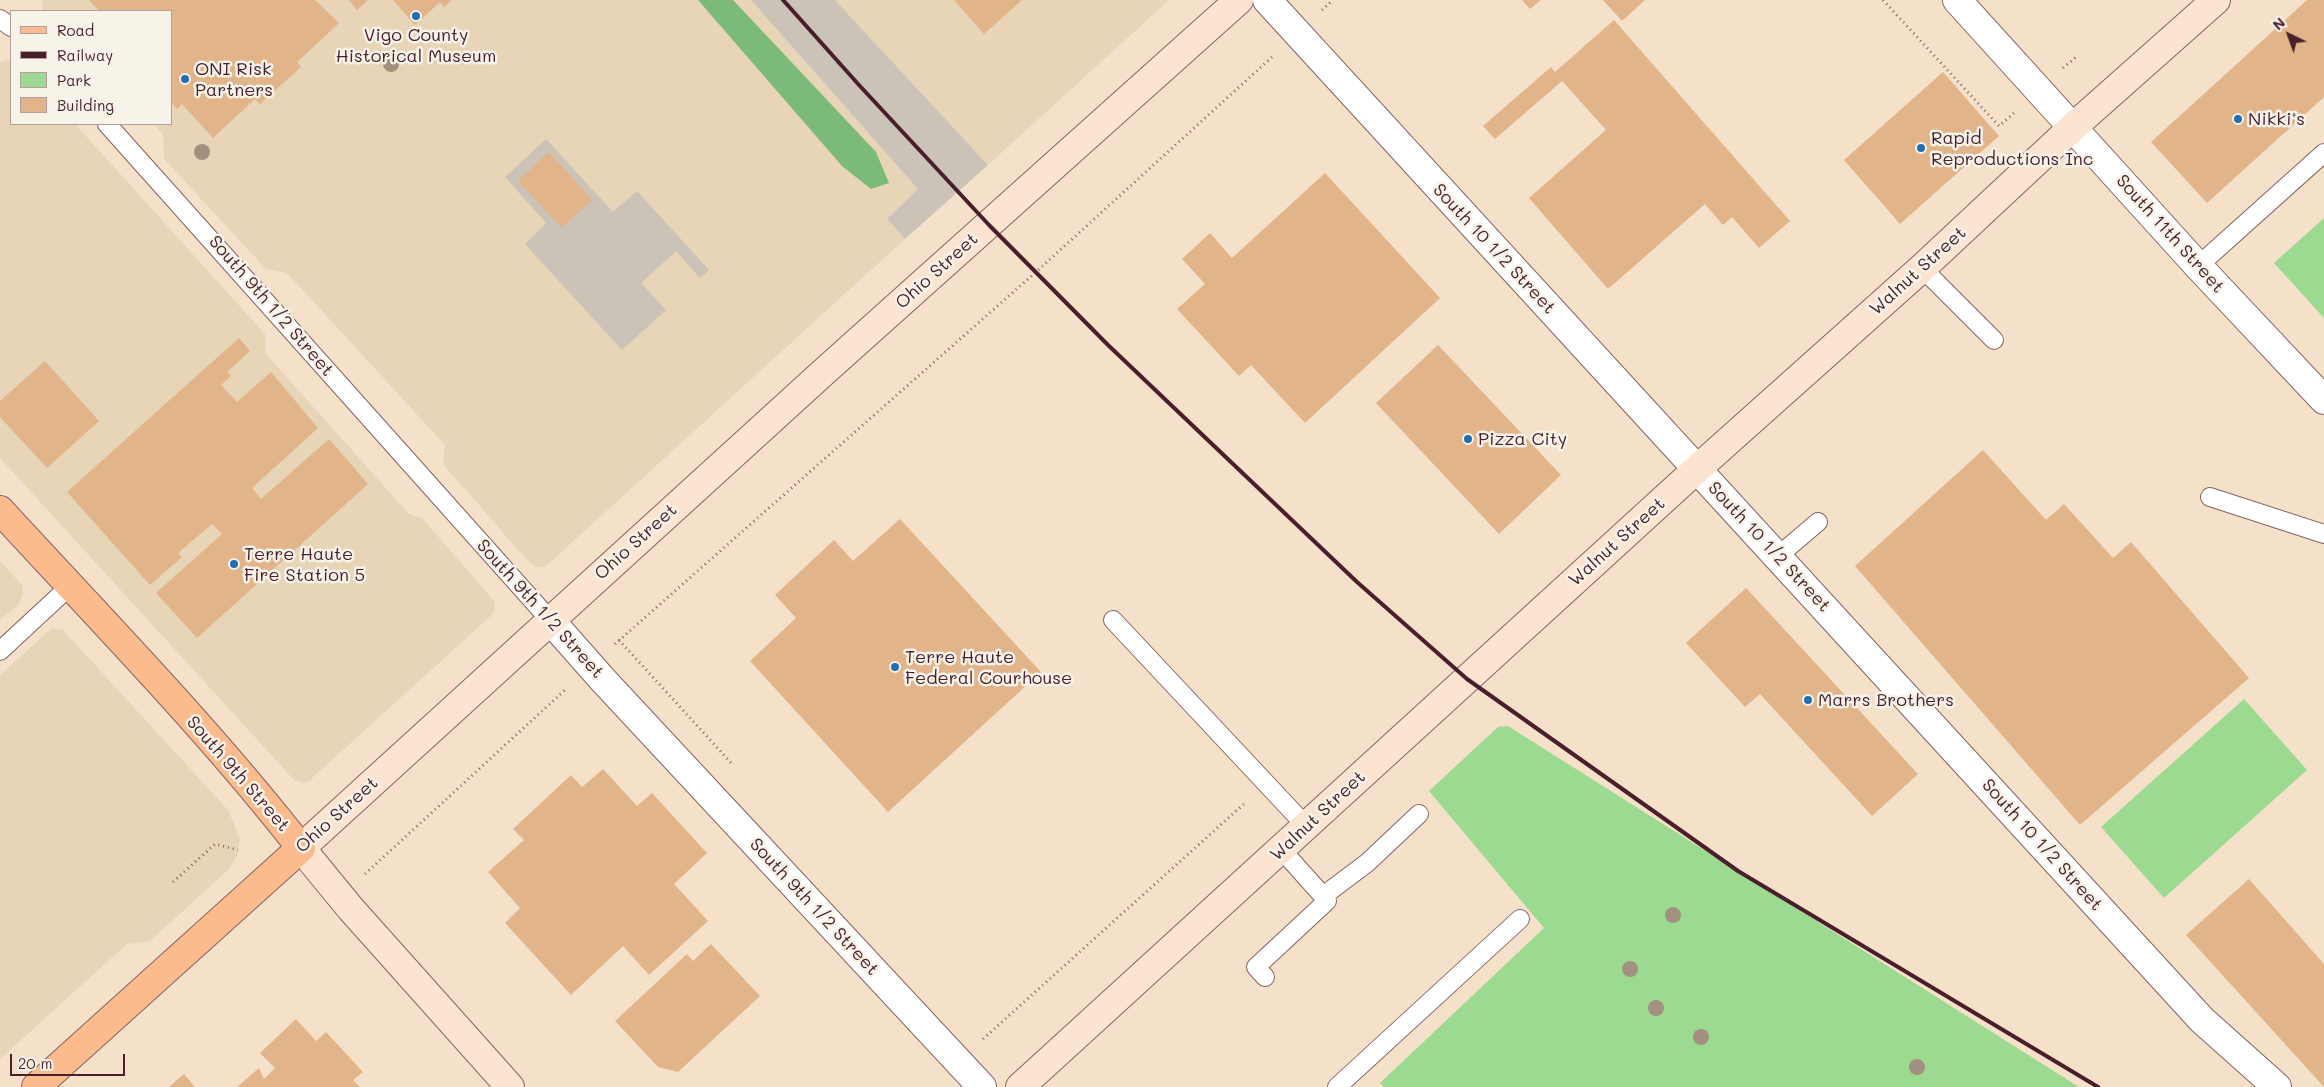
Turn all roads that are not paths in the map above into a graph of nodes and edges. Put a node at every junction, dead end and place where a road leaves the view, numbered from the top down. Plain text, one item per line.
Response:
1 (1239, 0) edge
2 (1267, 0) edge
3 (1957, 0) edge
4 (2216, 0) edge
5 (108, 125) edge
6 (2073, 128) junction
7 (2324, 153) edge
8 (2198, 266) junction
9 (1922, 268) junction
10 (1994, 340) dead end
11 (2324, 400) edge
12 (1697, 469) junction
13 (2210, 497) dead end
14 (0, 510) edge
15 (1818, 522) dead end
16 (2324, 534) edge
17 (1778, 556) junction
18 (70, 586) junction
19 (550, 620) junction
20 (1113, 620) dead end
21 (0, 651) edge
22 (1419, 814) dead end
23 (1306, 826) junction
24 (301, 848) junction
25 (1281, 850) junction
26 (1327, 901) dead end
27 (1520, 919) dead end
28 (1265, 976) dead end
29 (36, 1087) edge
30 (510, 1087) edge
31 (982, 1087) edge
32 (1020, 1087) edge
33 (1337, 1087) edge
34 (2277, 1087) edge

1 - 19 street, Ohio Street
2 - 12 street, South 10 1/2 Street
3 - 6 street, South 11th Street
4 - 6 street, Walnut Street
5 - 19 lane, South 9th 1/2 Street
6 - 8 street, South 11th Street
6 - 9 street, Walnut Street
7 - 8 lane
8 - 11 street, South 11th Street
9 - 10 lane
9 - 12 street, Walnut Street
12 - 17 street, South 10 1/2 Street
12 - 23 street, Walnut Street
13 - 16 lane
14 - 18 main road, South 9th Street
15 - 17 lane
17 - 34 street, South 10 1/2 Street
18 - 21 lane
18 - 24 main road, South 9th Street
19 - 24 street, Ohio Street
19 - 31 street, South 9th 1/2 Street
20 - 23 lane
22 - 25 lane
23 - 25 street, Walnut Street
24 - 29 main road, Ohio Street
24 - 30 street, South 9th Street
25 - 32 street, Walnut Street
26 - 28 lane
27 - 33 lane

